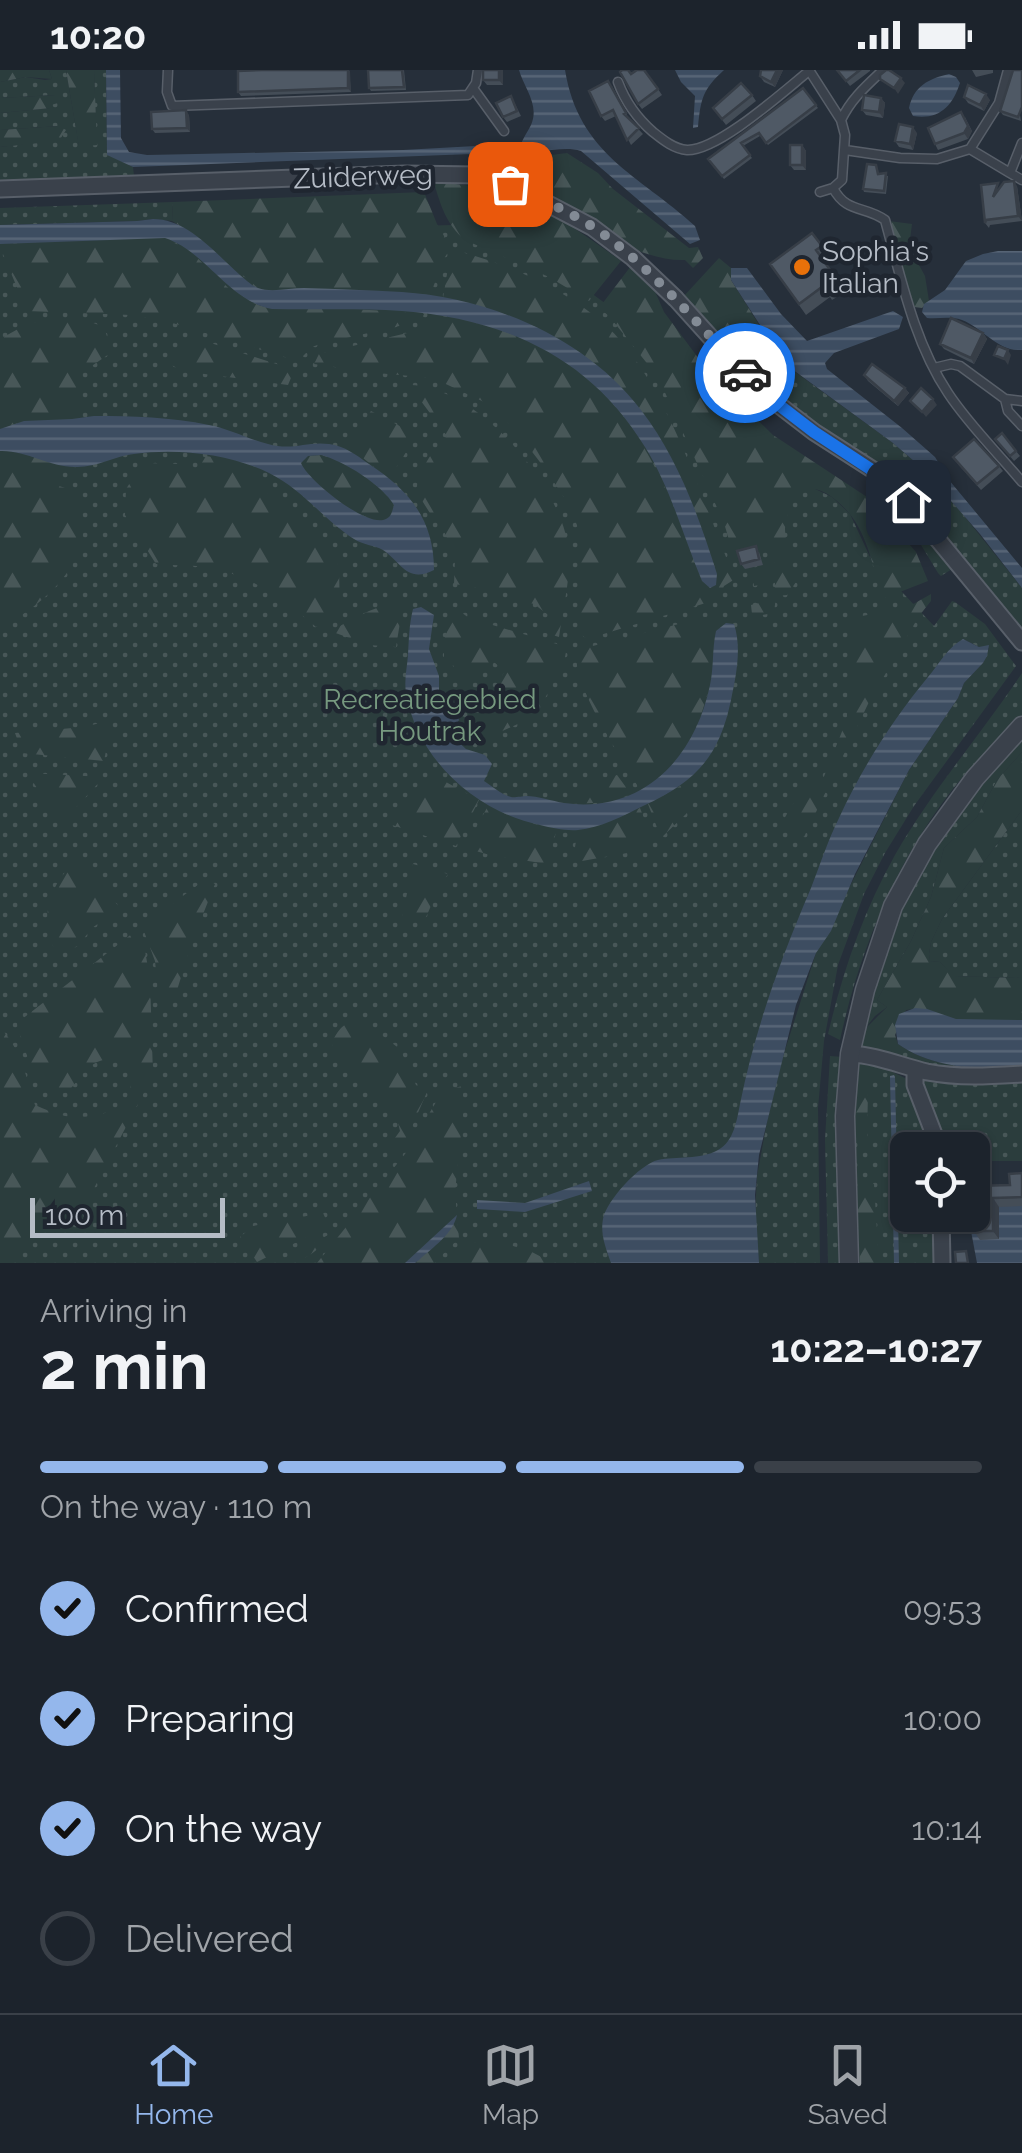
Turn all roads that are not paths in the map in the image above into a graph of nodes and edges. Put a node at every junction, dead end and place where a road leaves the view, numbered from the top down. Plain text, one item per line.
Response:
1 (168, 70) edge
2 (478, 70) edge
3 (809, 70) edge
4 (883, 70) edge
5 (1008, 70) edge
6 (618, 82) edge
7 (473, 88) junction
8 (841, 120) junction
9 (504, 130) dead end
10 (1022, 143) edge
11 (970, 149) junction
12 (845, 150) junction
13 (1010, 173) junction
14 (1022, 180) edge
15 (834, 188) junction
16 (0, 189) edge
17 (820, 192) dead end
18 (934, 368) junction
19 (1004, 399) junction
20 (1022, 401) edge
21 (1022, 426) edge
22 (1022, 482) edge
23 (1022, 642) edge
24 (1022, 726) edge
25 (850, 1054) junction
26 (915, 1069) junction
27 (1022, 1074) edge
28 (933, 1132) edge
29 (941, 1232) edge
30 (849, 1263) edge
31 (942, 1263) edge

1 - 7 lane
2 - 7 lane
3 - 6 lane
3 - 8 lane
4 - 8 lane
5 - 11 lane
7 - 9 lane
8 - 12 lane
10 - 13 lane
11 - 12 lane
11 - 13 lane
12 - 15 lane
13 - 14 lane
15 - 17 lane
15 - 18 lane
16 - 23 street, Zuiderweg
18 - 19 lane
18 - 22 lane
19 - 20 lane
19 - 21 lane
24 - 25 street
25 - 26 street
25 - 30 street
26 - 27 street
26 - 28 street
29 - 31 street

